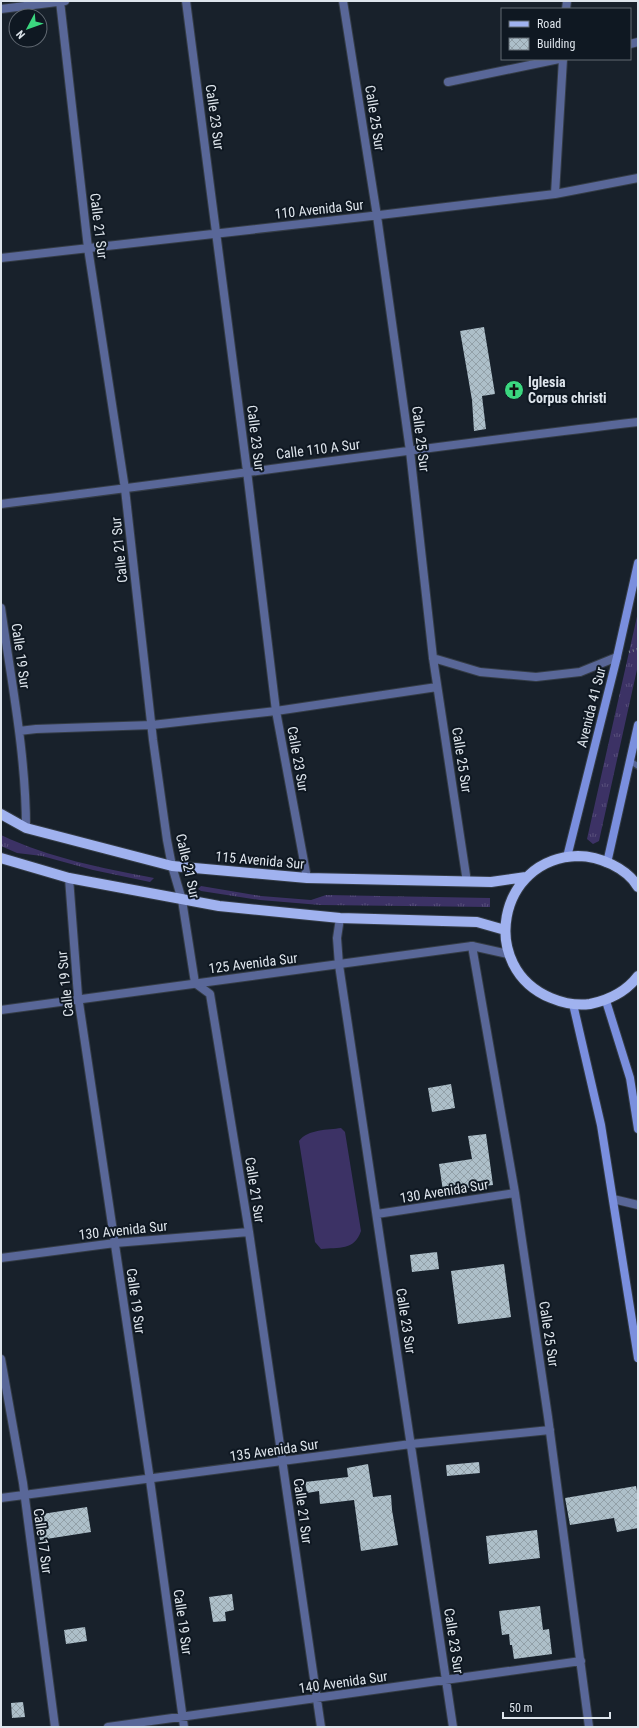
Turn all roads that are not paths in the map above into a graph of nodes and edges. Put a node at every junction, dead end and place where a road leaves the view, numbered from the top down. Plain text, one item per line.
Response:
1 (62, 1) edge
2 (186, 1) edge
3 (343, 1) edge
4 (1, 9) edge
5 (554, 60) edge
6 (563, 60) edge
7 (448, 82) dead end
8 (638, 178) edge
9 (555, 194) junction
10 (377, 216) junction
11 (217, 233) junction
12 (88, 248) junction
13 (1, 258) edge
14 (638, 422) edge
15 (410, 450) junction
16 (247, 471) junction
17 (125, 489) junction
18 (1, 504) edge
19 (638, 563) edge
20 (1, 608) edge
21 (616, 657) junction
22 (433, 658) junction
23 (437, 687) junction
24 (276, 711) junction
25 (638, 725) edge
26 (152, 726) junction
27 (19, 731) junction
28 (630, 761) junction
29 (638, 766) edge
30 (1, 814) edge
31 (26, 828) junction
32 (567, 857) junction
33 (1, 858) edge
34 (607, 863) junction
35 (172, 866) junction
36 (526, 876) junction
37 (69, 878) junction
38 (307, 878) junction
39 (467, 882) junction
40 (638, 887) edge
41 (182, 900) junction
42 (340, 918) junction
43 (505, 930) junction
44 (472, 946) junction
45 (508, 954) junction
46 (340, 965) junction
47 (638, 976) edge
48 (195, 983) junction
49 (78, 1000) junction
50 (606, 1001) junction
51 (573, 1004) junction
52 (1, 1010) edge
53 (638, 1129) edge
54 (515, 1193) junction
55 (614, 1199) junction
56 (638, 1205) edge
57 (376, 1214) junction
58 (249, 1232) junction
59 (115, 1243) junction
60 (1, 1258) edge
61 (638, 1358) edge
62 (1, 1360) edge
63 (550, 1430) junction
64 (411, 1444) junction
65 (282, 1461) junction
66 (150, 1480) junction
67 (24, 1496) junction
68 (1, 1498) edge
69 (581, 1661) junction
70 (447, 1681) junction
71 (317, 1698) junction
72 (183, 1717) junction
73 (55, 1727) edge
74 (108, 1727) edge
75 (184, 1727) edge
76 (321, 1727) edge
77 (453, 1727) edge
78 (589, 1727) edge

1 - 4 street
1 - 12 street, Calle 21 Sur
2 - 11 street, Calle 23 Sur
3 - 10 street, Calle 25 Sur
5 - 7 street
6 - 9 street
8 - 9 street, 110 Avenida Sur
9 - 10 street, 110 Avenida Sur
10 - 11 street, 110 Avenida Sur
10 - 15 street, Calle 25 Sur
11 - 12 street, 110 Avenida Sur
11 - 16 street, Calle 23 Sur
12 - 13 street, 110 Avenida Sur
12 - 17 street, Calle 21 Sur
14 - 15 street, Calle 110 A Sur
15 - 16 street, Calle 110 A Sur
15 - 22 street, Calle 25 Sur
16 - 17 street, Calle 110 A Sur
16 - 24 street, Calle 23 Sur
17 - 18 street, Calle 110 A Sur
17 - 26 street, Calle 21 Sur
19 - 21 main road, Avenida 41 Sur
20 - 27 street, Calle 19 Sur
21 - 22 street
21 - 32 main road, Avenida 41 Sur
22 - 23 street, Calle 25 Sur
23 - 24 street
23 - 39 street, Calle 25 Sur
24 - 26 street
24 - 38 street, Calle 23 Sur
25 - 28 main road
26 - 27 street
26 - 35 street, Calle 21 Sur
27 - 31 street, Calle 19 Sur
28 - 29 lane
28 - 34 main road
30 - 31 main road, 115 Avenida Sur
31 - 35 main road, 115 Avenida Sur
32 - 34 main road
32 - 36 main road
33 - 37 main road
34 - 40 main road
35 - 38 main road, 115 Avenida Sur
35 - 41 street, Calle 21 Sur
36 - 39 main road, 115 Avenida Sur
36 - 43 main road
37 - 41 main road
37 - 49 street, Calle 19 Sur
38 - 39 main road, 115 Avenida Sur
41 - 42 main road
41 - 48 street, Calle 21 Sur
42 - 43 main road
42 - 46 street, Calle 23 Sur
43 - 45 main road
44 - 45 street, 125 Avenida Sur
44 - 46 street, 125 Avenida Sur
44 - 54 street, Calle 25 Sur
45 - 51 main road
46 - 48 street, 125 Avenida Sur
46 - 57 street, Calle 23 Sur
47 - 50 main road
48 - 49 street, 125 Avenida Sur
48 - 58 street, Calle 21 Sur
49 - 52 street, 125 Avenida Sur
49 - 59 street, Calle 19 Sur
50 - 51 main road
50 - 53 main road
51 - 55 main road
54 - 57 street, 130 Avenida Sur
54 - 63 street, Calle 25 Sur
55 - 56 street
55 - 61 main road
57 - 64 street, Calle 23 Sur
58 - 59 street, 130 Avenida Sur
58 - 65 street, Calle 21 Sur
59 - 60 street, 130 Avenida Sur
59 - 66 street, Calle 19 Sur
62 - 67 street, Calle 17 Sur
63 - 64 street, 135 Avenida Sur
63 - 69 street, Calle 25 Sur
64 - 65 street, 135 Avenida Sur
64 - 70 street, Calle 23 Sur
65 - 66 street, 135 Avenida Sur
65 - 71 street, Calle 21 Sur
66 - 67 street, 135 Avenida Sur
66 - 72 street, Calle 19 Sur
67 - 68 street, 135 Avenida Sur
67 - 73 street, Calle 17 Sur
69 - 70 street, 140 Avenida Sur
69 - 78 street, Calle 25 Sur
70 - 71 street, 140 Avenida Sur
70 - 77 street, Calle 23 Sur
71 - 72 street, 140 Avenida Sur
71 - 76 street, Calle 21 Sur
72 - 74 street, 140 Avenida Sur
72 - 75 street, Calle 19 Sur

